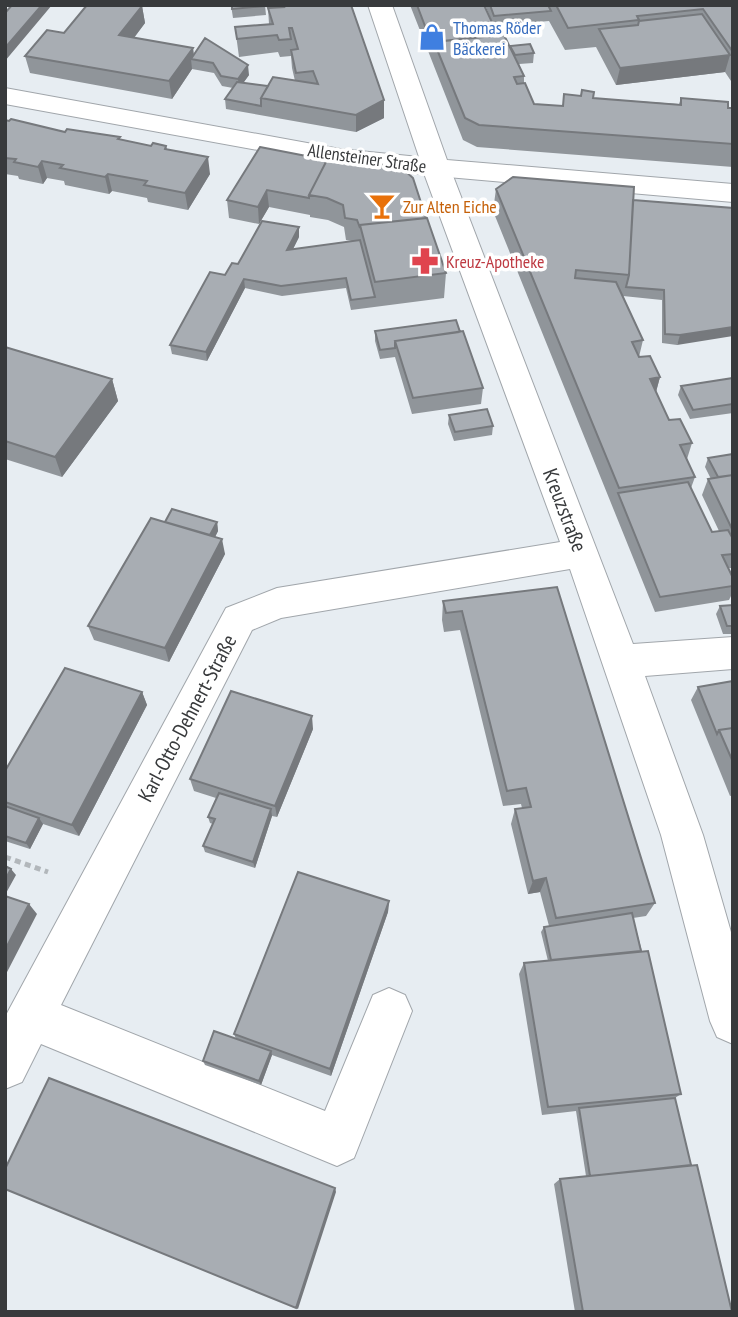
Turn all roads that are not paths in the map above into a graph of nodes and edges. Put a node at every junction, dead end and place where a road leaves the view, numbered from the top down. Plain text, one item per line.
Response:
1 (380, 5) edge
2 (5, 96) edge
3 (436, 168) junction
4 (733, 193) edge
5 (582, 553) junction
6 (733, 653) edge
7 (620, 662) junction
8 (389, 1011) dead end
9 (32, 1017) junction
10 (733, 1021) edge
11 (5, 1065) edge

1 - 3 street, Kreuzstraße
2 - 3 street, Allensteiner Straße
3 - 4 street, Allensteiner Straße
3 - 5 street, Kreuzstraße
5 - 7 street, Kreuzstraße
5 - 9 street, Karl-Otto-Dehnert-Straße
6 - 7 street
7 - 10 street, Kreuzstraße
8 - 9 street
9 - 11 street, Karl-Otto-Dehnert-Straße

